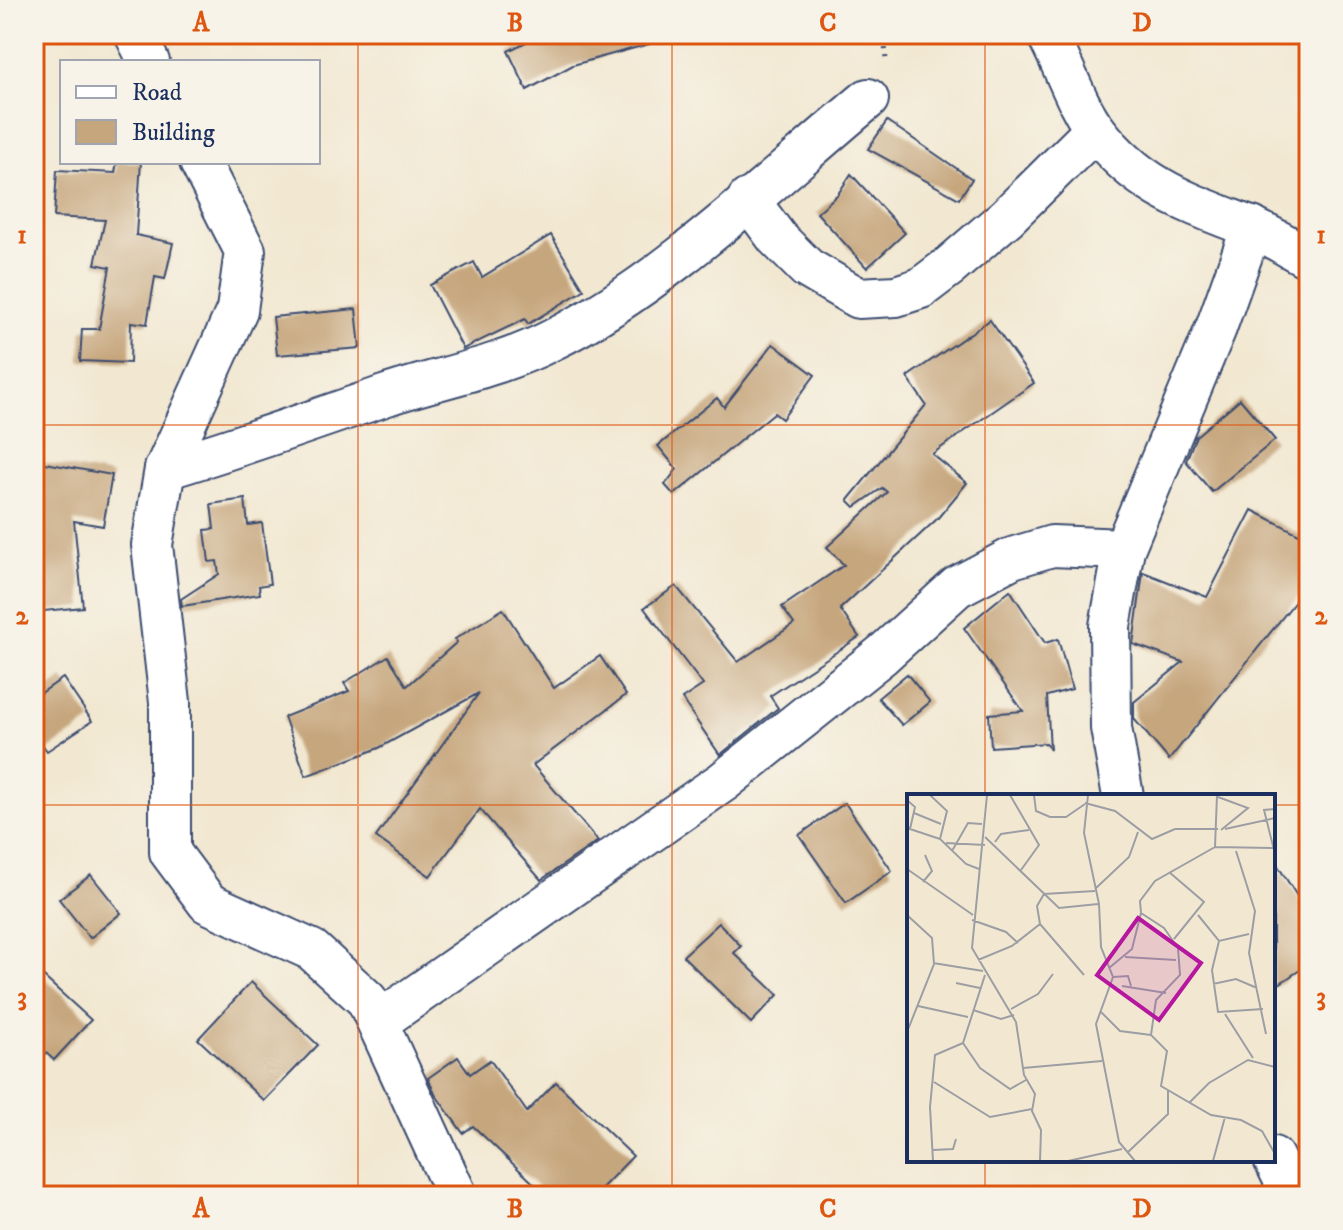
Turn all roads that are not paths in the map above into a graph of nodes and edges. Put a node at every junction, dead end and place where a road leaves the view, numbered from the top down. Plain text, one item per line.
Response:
1 (135, 34) edge
2 (1047, 34) edge
3 (148, 60) edge
4 (868, 99) dead end
5 (1095, 130) junction
6 (201, 164) edge
7 (748, 199) junction
8 (1252, 227) junction
9 (1309, 258) edge
10 (165, 469) junction
11 (1124, 549) junction
12 (1123, 794) edge
13 (378, 1022) junction
14 (1275, 1161) edge
15 (457, 1196) edge
16 (1292, 1196) edge

1 - 3 street
2 - 5 street
4 - 7 street
5 - 7 street
5 - 8 street
6 - 10 street
7 - 10 street
8 - 9 street
8 - 11 street
10 - 13 street
11 - 12 street
11 - 13 street
13 - 15 street
14 - 16 street

